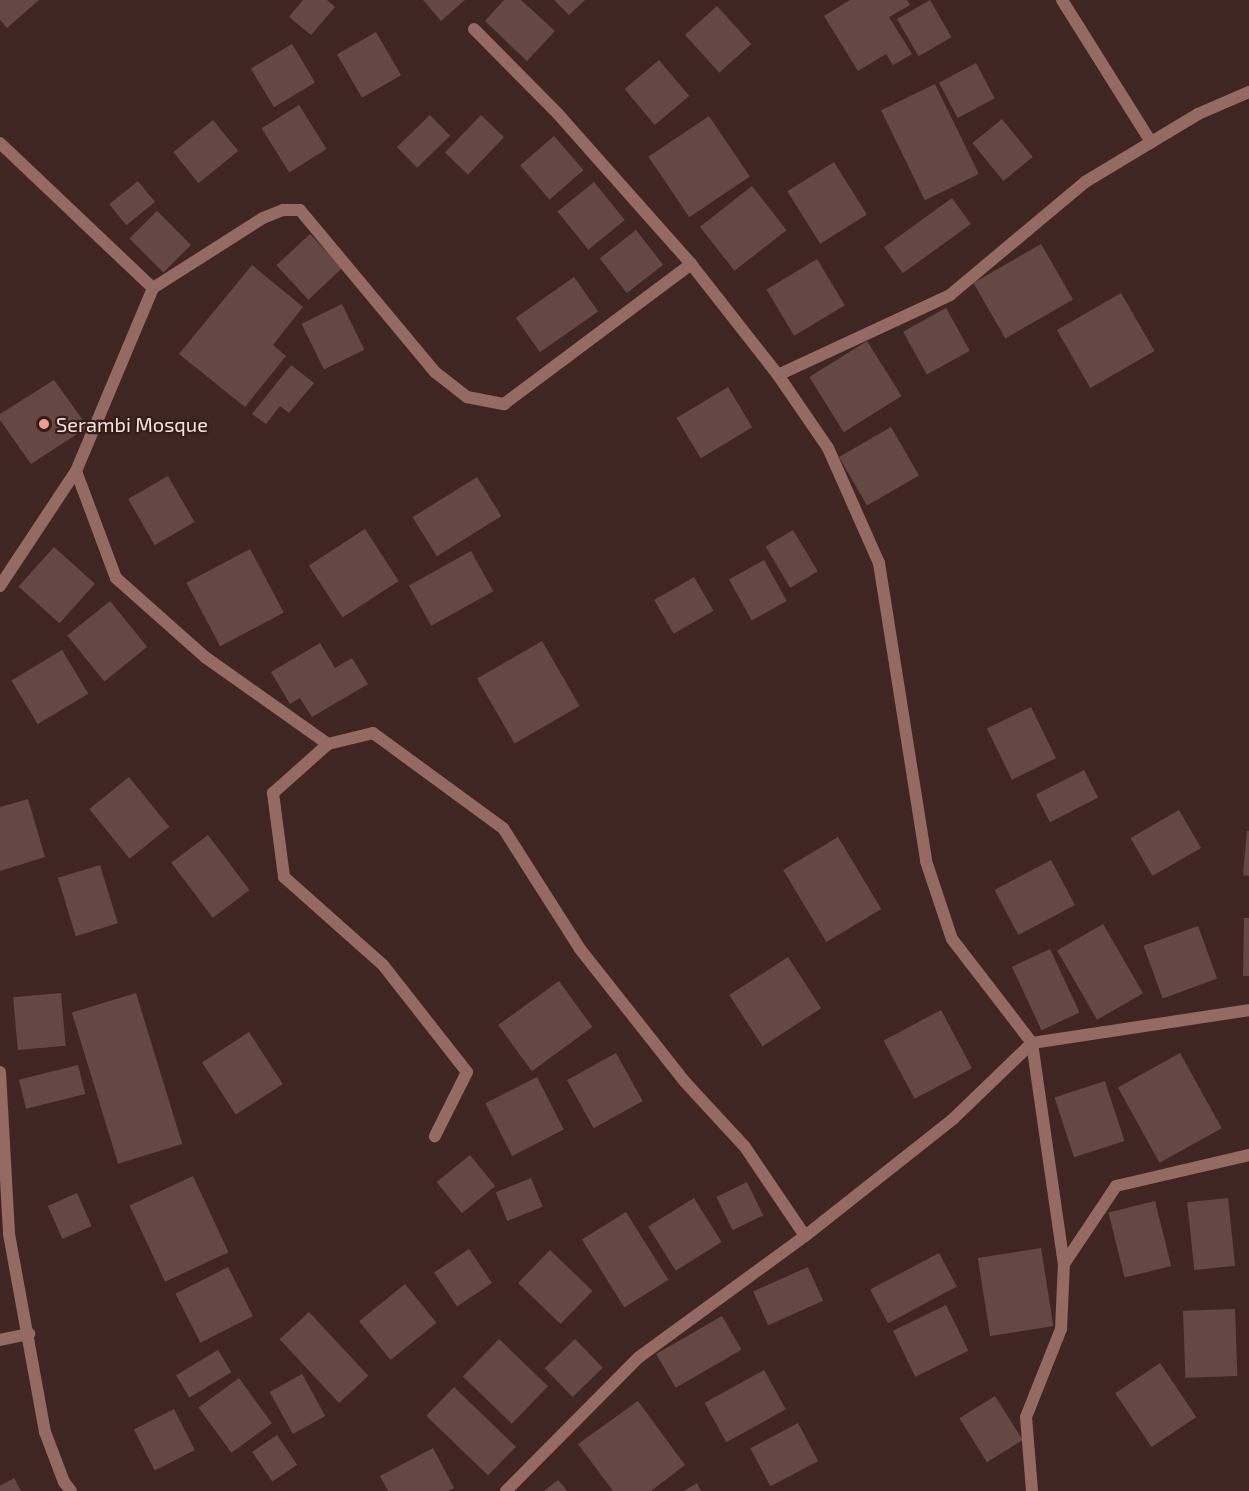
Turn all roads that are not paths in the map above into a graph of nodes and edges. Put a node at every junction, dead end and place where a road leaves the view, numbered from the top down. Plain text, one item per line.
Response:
1 (1062, 0) edge
2 (474, 29) dead end
3 (1249, 92) edge
4 (1151, 142) junction
5 (0, 143) edge
6 (691, 264) junction
7 (153, 288) junction
8 (778, 375) junction
9 (76, 471) junction
10 (0, 586) edge
11 (328, 744) junction
12 (1249, 1010) edge
13 (1032, 1043) junction
14 (0, 1072) edge
15 (435, 1136) dead end
16 (1249, 1155) edge
17 (805, 1236) junction
18 (1064, 1264) junction
19 (29, 1334) junction
20 (0, 1340) edge
21 (71, 1491) edge
22 (506, 1491) edge
23 (1032, 1491) edge

1 - 4 street
2 - 6 street
3 - 4 street
4 - 8 street
5 - 7 street
6 - 7 street
6 - 8 street
7 - 9 street
8 - 13 street
9 - 10 street
9 - 11 street
11 - 15 street
11 - 17 street
12 - 13 street
13 - 17 street
13 - 18 street
14 - 19 street
16 - 18 street
17 - 22 street
18 - 23 street
19 - 20 street
19 - 21 street

